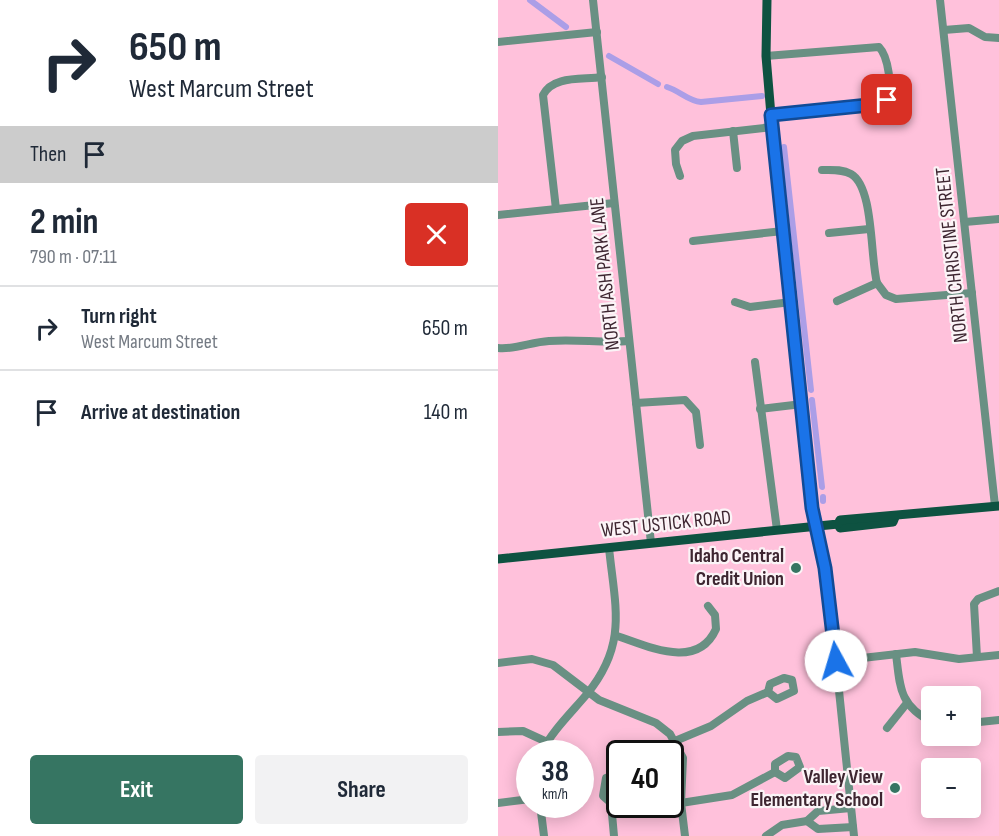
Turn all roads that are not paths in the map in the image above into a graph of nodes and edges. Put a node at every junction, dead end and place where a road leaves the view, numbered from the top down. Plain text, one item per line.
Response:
1 (593, 0) edge
2 (767, 0) edge
3 (940, 0) edge
4 (944, 30) junction
5 (597, 32) junction
6 (999, 38) edge
7 (498, 42) edge
8 (766, 56) junction
9 (602, 77) junction
10 (771, 115) junction
11 (772, 127) junction
12 (733, 131) junction
13 (737, 168) dead end
14 (822, 170) dead end
15 (680, 176) dead end
16 (614, 203) junction
17 (556, 209) junction
18 (498, 215) edge
19 (999, 219) edge
20 (965, 222) junction
21 (869, 229) junction
22 (783, 231) junction
23 (829, 233) dead end
24 (693, 241) dead end
25 (877, 283) junction
26 (972, 293) junction
27 (837, 301) dead end
28 (735, 302) dead end
29 (791, 302) junction
30 (629, 341) junction
31 (498, 348) edge
32 (755, 362) dead end
33 (636, 403) junction
34 (802, 404) junction
35 (760, 409) junction
36 (700, 445) dead end
37 (997, 506) edge
38 (817, 526) junction
39 (777, 530) junction
40 (651, 543) junction
41 (609, 548) junction
42 (498, 559) edge
43 (999, 591) edge
44 (708, 606) dead end
45 (616, 636) junction
46 (896, 654) junction
47 (999, 655) edge
48 (977, 657) junction
49 (836, 661) junction
50 (498, 663) edge
51 (588, 692) junction
52 (768, 692) dead end
53 (907, 703) junction
54 (921, 714) edge
55 (999, 720) edge
56 (981, 722) edge
57 (887, 728) dead end
58 (498, 732) edge
59 (543, 740) edge
60 (549, 740) edge
61 (674, 740) edge
62 (677, 740) edge
63 (775, 772) dead end
64 (606, 780) edge
65 (606, 799) edge
66 (516, 801) edge
67 (498, 803) edge
68 (684, 803) edge
69 (851, 808) junction
70 (542, 818) edge
71 (612, 818) edge
72 (683, 818) edge
73 (807, 821) junction
74 (853, 826) junction
75 (544, 836) edge
76 (614, 836) edge
77 (685, 836) edge
78 (766, 836) edge
79 (854, 836) edge

1 - 5 street, NORTH ASH PARK LANE
2 - 8 main road
3 - 4 street, NORTH CHRISTINE STREET
4 - 6 street
4 - 20 street, NORTH CHRISTINE STREET
5 - 7 street
5 - 9 street, NORTH ASH PARK LANE
8 - 10 main road
8 - 10 street
9 - 16 street, NORTH ASH PARK LANE
9 - 17 street
10 - 11 main road
11 - 12 street
11 - 22 main road
12 - 13 street
12 - 15 street
14 - 21 street
16 - 17 street
16 - 30 street, NORTH ASH PARK LANE
17 - 18 street
19 - 20 street
20 - 26 street, NORTH CHRISTINE STREET
21 - 23 street
21 - 25 street
22 - 24 street
22 - 29 main road
25 - 26 street
25 - 27 street
26 - 37 street, NORTH CHRISTINE STREET
28 - 29 street
29 - 34 main road
30 - 31 street
30 - 33 street, NORTH ASH PARK LANE
32 - 35 street
33 - 36 street
33 - 40 street, NORTH ASH PARK LANE
34 - 35 street
34 - 38 main road
35 - 39 street
37 - 38 main road, WEST USTICK ROAD
38 - 39 main road, WEST USTICK ROAD
38 - 49 street
39 - 40 main road, WEST USTICK ROAD
40 - 41 main road, WEST USTICK ROAD
41 - 42 main road, WEST USTICK ROAD
41 - 45 street
43 - 48 street
44 - 45 street
45 - 51 street
46 - 48 street
46 - 49 street
46 - 53 street
47 - 48 street
49 - 69 street
50 - 51 street
51 - 60 street
51 - 61 street
52 - 62 street
53 - 54 street
53 - 57 street
55 - 56 street
58 - 59 street
63 - 68 street
64 - 65 street
66 - 67 street
69 - 73 street
69 - 74 street
70 - 75 street
71 - 76 street
72 - 77 street
73 - 74 street
73 - 78 street
74 - 79 street

